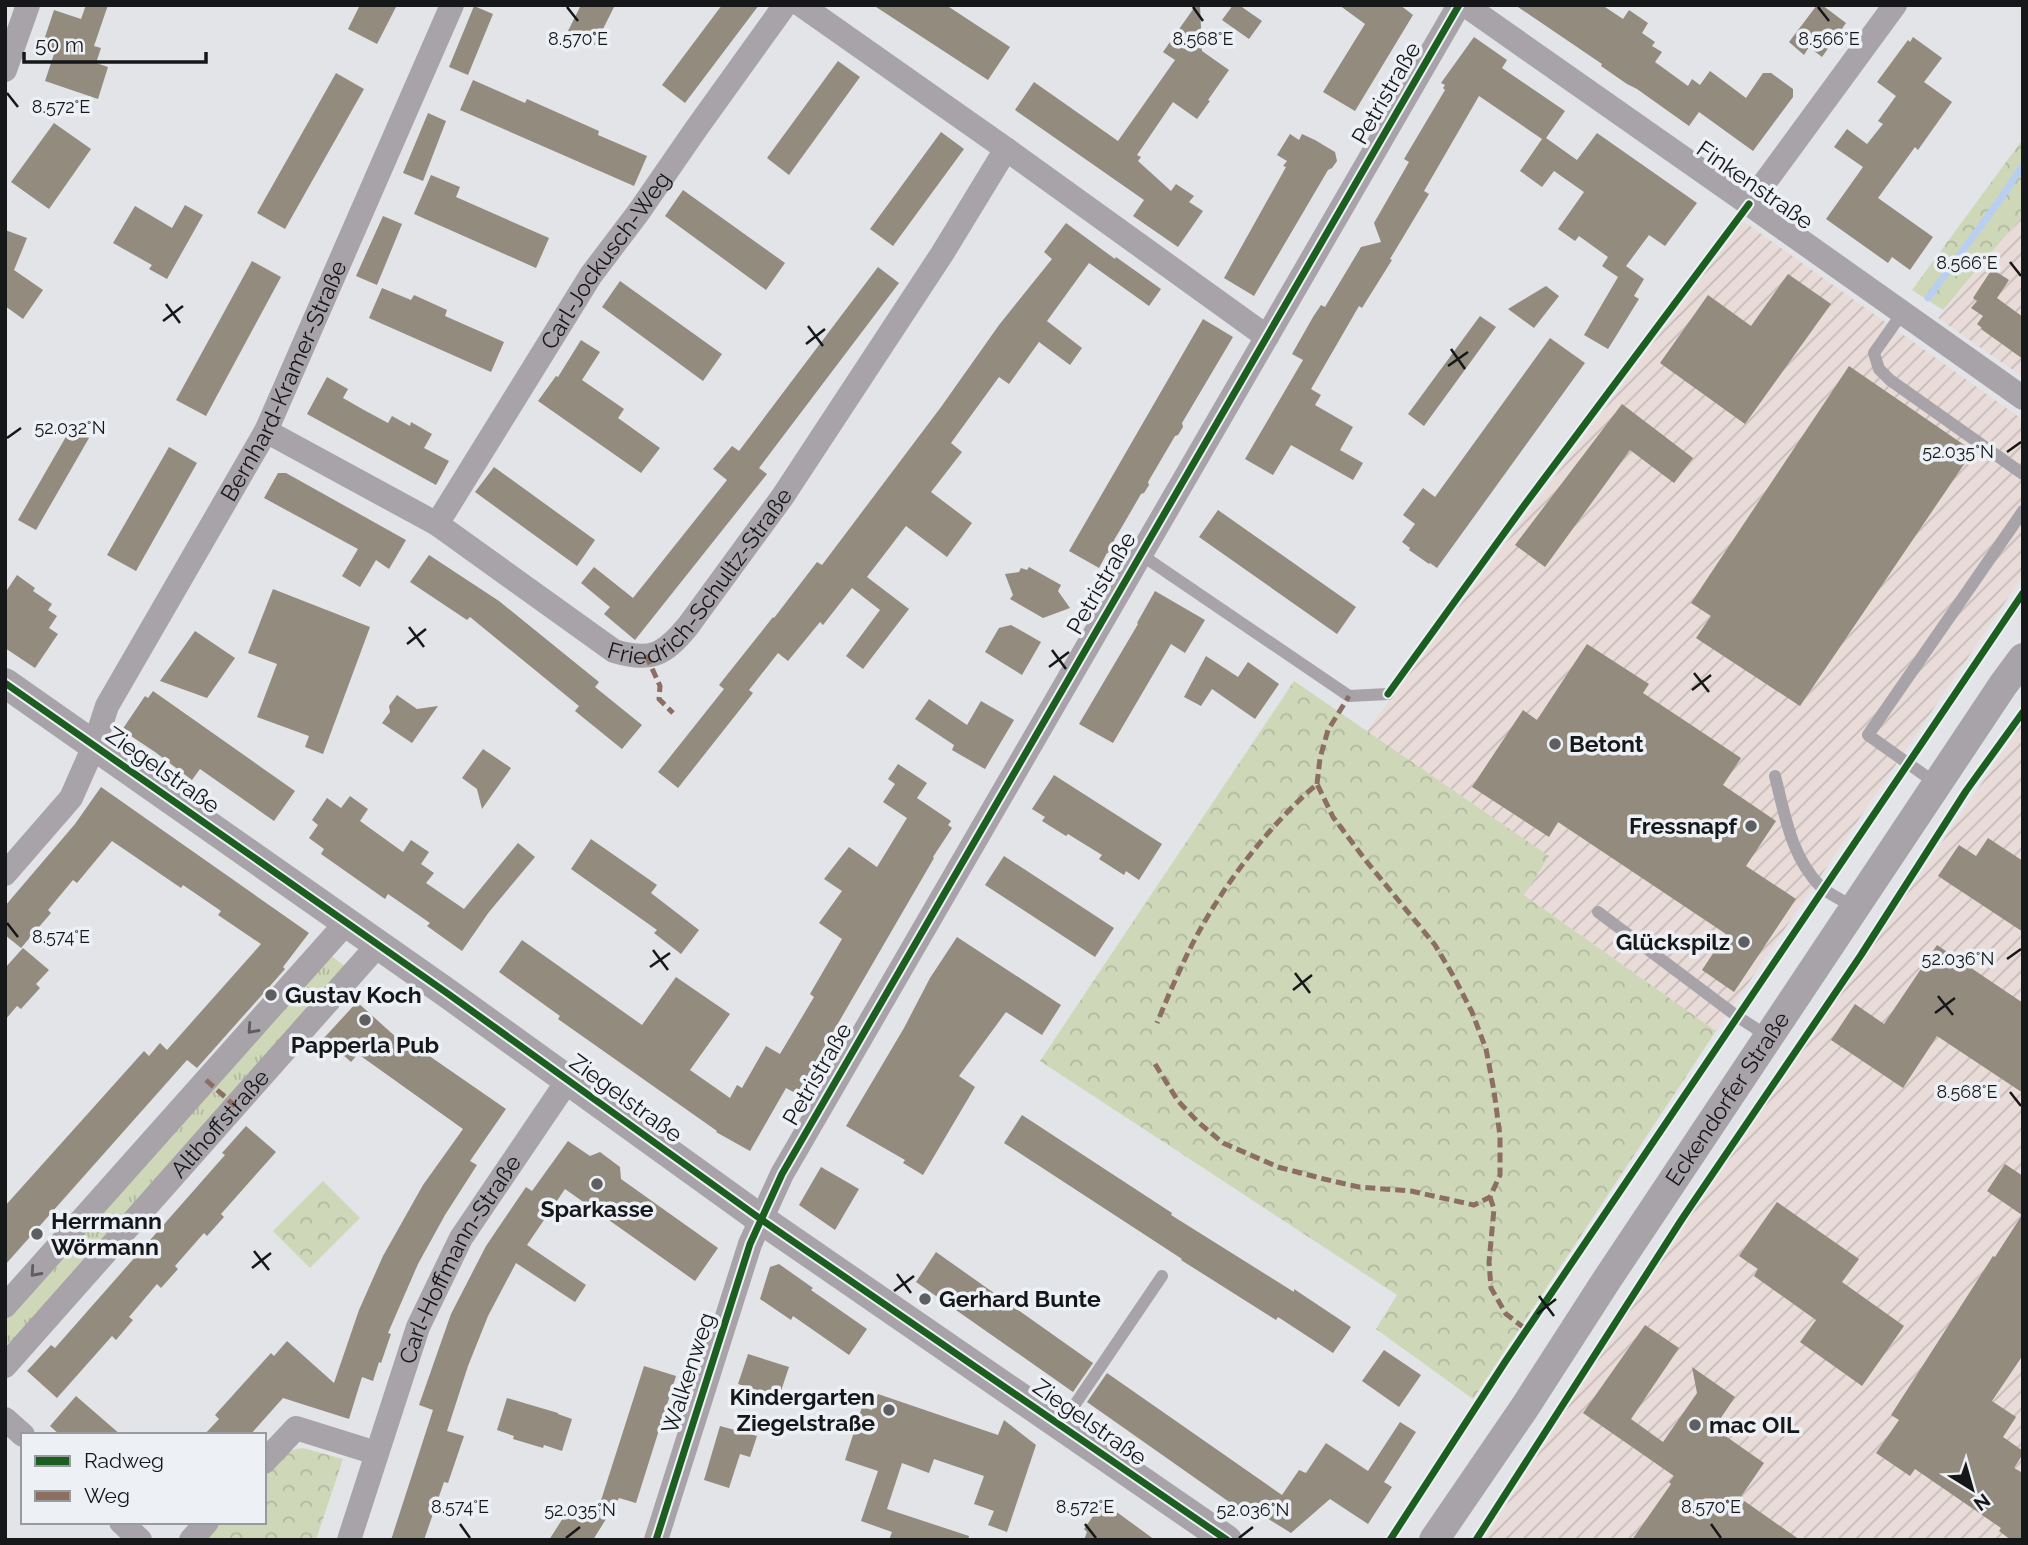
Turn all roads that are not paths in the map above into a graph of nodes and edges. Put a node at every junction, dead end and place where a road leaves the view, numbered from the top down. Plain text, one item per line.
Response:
1 (28, 5) edge
2 (452, 5) edge
3 (785, 5) edge
4 (802, 5) edge
5 (1459, 5) edge
6 (1465, 5) edge
7 (1895, 5) edge
8 (5, 70) edge
9 (1006, 149) junction
10 (1749, 204) junction
11 (1903, 312) junction
12 (1267, 337) junction
13 (2023, 398) edge
14 (266, 431) junction
15 (2023, 474) edge
16 (2023, 511) edge
17 (437, 524) junction
18 (1140, 554) junction
19 (2023, 658) edge
20 (5, 683) edge
21 (1388, 694) dead end
22 (94, 746) junction
23 (1775, 776) dead end
24 (1938, 785) junction
25 (5, 874) edge
26 (1856, 908) junction
27 (1598, 912) dead end
28 (346, 923) junction
29 (378, 945) junction
30 (1769, 1037) junction
31 (568, 1080) junction
32 (762, 1220) junction
33 (1162, 1276) dead end
34 (5, 1306) edge
35 (5, 1366) edge
36 (5, 1419) edge
37 (1061, 1425) junction
38 (21, 1433) edge
39 (376, 1452) junction
40 (266, 1459) edge
41 (123, 1524) edge
42 (205, 1524) edge
43 (140, 1540) edge
44 (191, 1540) edge
45 (349, 1540) edge
46 (656, 1540) edge
47 (1227, 1540) edge
48 (1434, 1540) edge

1 - 8 street
2 - 14 street, Bernhard-Kramer-Straße
3 - 17 street, Carl-Jockusch-Weg
4 - 9 street
5 - 12 street, Petristraße
6 - 10 street, Finkenstraße
7 - 10 street
9 - 12 street
9 - 17 street, Friedrich-Schultz-Straße
10 - 11 street, Finkenstraße
11 - 13 street, Finkenstraße
11 - 15 lane
12 - 18 street, Petristraße
14 - 17 street, Friedrich-Schultz-Straße
14 - 22 street, Bernhard-Kramer-Straße
16 - 24 lane
18 - 21 lane
18 - 32 street, Petristraße
19 - 24 street, Eckendorfer Straße
20 - 22 street, Ziegelstraße
22 - 25 street, Bernhard-Kramer-Straße
22 - 28 street, Ziegelstraße
23 - 26 lane
24 - 26 street, Eckendorfer Straße
26 - 30 street, Eckendorfer Straße
27 - 30 lane
28 - 29 street, Ziegelstraße
28 -> 34 street, Althoffstraße
29 - 31 street, Ziegelstraße
29 - 35 street, Althoffstraße
30 - 48 street, Eckendorfer Straße
31 - 32 street, Ziegelstraße
31 - 39 street, Carl-Hoffmann-Straße
32 - 37 street, Ziegelstraße
32 - 46 street, Walkenweg
33 - 37 lane
36 - 38 street
37 - 47 street, Ziegelstraße
39 - 40 street
39 - 45 street, Carl-Hoffmann-Straße
41 - 43 street
42 - 44 street

